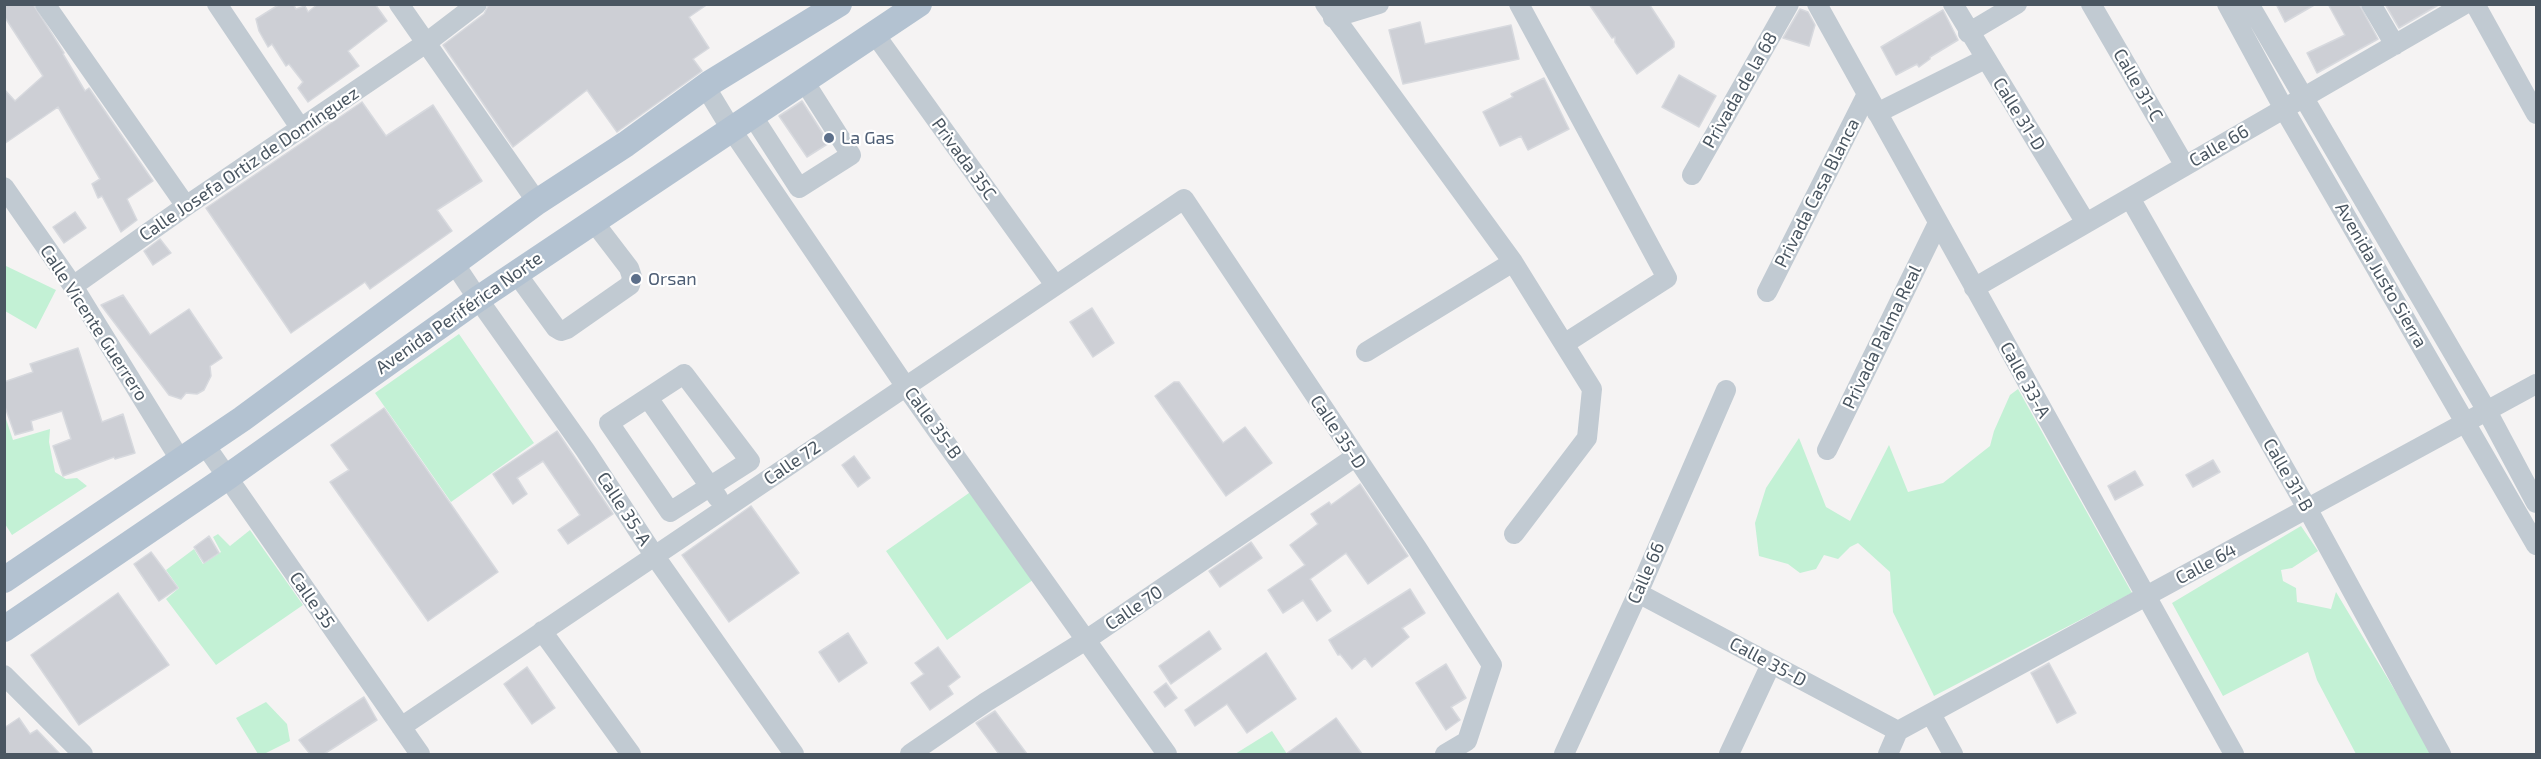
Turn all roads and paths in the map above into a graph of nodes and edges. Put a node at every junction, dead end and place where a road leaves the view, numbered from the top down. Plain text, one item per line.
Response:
1 (45, 4) edge
2 (217, 4) edge
3 (399, 4) edge
4 (477, 4) edge
5 (839, 4) edge
6 (1379, 4) edge
7 (1518, 4) edge
8 (1789, 4) edge
9 (1817, 4) edge
10 (1953, 4) edge
11 (2017, 4) edge
12 (2091, 4) edge
13 (2227, 4) edge
14 (2249, 4) edge
15 (2371, 4) edge
16 (2465, 4) edge
17 (2475, 4) edge
18 (905, 8) edge
19 (1329, 11) edge
20 (874, 33) junction
21 (1968, 33) junction
22 (426, 43) junction
23 (2395, 45) junction
24 (1984, 59) junction
25 (804, 81) junction
26 (705, 86) junction
27 (1867, 94) junction
28 (2302, 98) junction
29 (2284, 109) junction
30 (1877, 113) junction
31 (2536, 114) edge
32 (742, 122) junction
33 (301, 129) junction
34 (2185, 166) junction
35 (1692, 174) dead end
36 (4, 187) edge
37 (2130, 198) junction
38 (1184, 199) joint
39 (537, 202) junction
40 (186, 206) junction
41 (593, 221) junction
42 (1938, 223) junction
43 (2086, 223) junction
44 (454, 262) junction
45 (1513, 262) junction
46 (516, 273) junction
47 (1054, 285) junction
48 (73, 286) junction
49 (1974, 288) junction
50 (1767, 291) dead end
51 (478, 299) junction
52 (1564, 344) junction
53 (1366, 352) dead end
54 (2536, 384) edge
55 (906, 387) junction
56 (1726, 390) dead end
57 (648, 398) junction
58 (2487, 411) junction
59 (2466, 423) junction
60 (205, 445) junction
61 (1827, 450) dead end
62 (1355, 457) junction
63 (181, 461) junction
64 (226, 478) junction
65 (711, 487) junction
66 (2536, 503) edge
67 (725, 508) junction
68 (2307, 508) junction
69 (1514, 534) dead end
70 (2536, 545) edge
71 (654, 555) junction
72 (4, 580) edge
73 (1638, 593) junction
74 (2146, 597) junction
75 (4, 629) edge
76 (542, 631) junction
77 (1086, 640) junction
78 (1771, 664) junction
79 (4, 675) edge
80 (1931, 714) junction
81 (401, 727) junction
82 (1898, 731) junction
83 (83, 754) edge
84 (420, 754) edge
85 (631, 754) edge
86 (794, 754) edge
87 (910, 754) edge
88 (1167, 754) edge
89 (1446, 754) edge
90 (1564, 754) edge
91 (1729, 754) edge
92 (1888, 754) edge
93 (1953, 754) edge
94 (2234, 754) edge
95 (2441, 754) edge

1 - 40 street
2 - 33 street
3 - 22 street
4 - 22 street, Calle Josefa Ortiz de Domínguez
5 - 26 main road
6 - 19 street
7 - 52 street
8 - 35 street, Privada de la 68
9 - 27 street, Calle 33-A
10 - 21 street, Calle 31-D
11 - 21 street
12 - 34 street, Calle 31-C
13 - 29 street, Avenida Justo Sierra
14 - 28 street, Avenida Justo Sierra
15 - 23 street
16 - 23 street, Calle 66
17 - 31 street
18 - 20 main road, Avenida Periférica Norte
19 - 45 street
20 - 25 main road, Avenida Periférica Norte
20 - 47 street, Privada 35C
21 - 24 street, Calle 31-D
22 - 33 street, Calle Josefa Ortiz de Domínguez
22 - 39 street
23 - 28 street, Calle 66
24 - 30 street
24 - 43 street, Calle 31-D
25 - 32 main road, Avenida Periférica Norte
25 - 32 street
26 - 32 street, Calle 35-B
26 - 39 main road
27 - 30 street, Calle 33-A
27 - 50 street, Privada Casa Blanca
28 - 29 street, Calle 66
28 - 58 street, Avenida Justo Sierra
29 - 34 street, Calle 66
29 - 59 street, Avenida Justo Sierra
30 - 42 street, Calle 33-A
32 - 41 main road, Avenida Periférica Norte
32 - 55 street, Calle 35-B
33 - 40 street, Calle Josefa Ortiz de Domínguez
34 - 37 street, Calle 66
36 - 48 street, Calle Vicente Guerrero
37 - 43 street, Calle 66
37 - 68 street, Calle 31-B
38 - 47 street, Calle 72
38 - 62 street, Calle 35-D
39 - 44 main road
40 - 48 street, Calle Josefa Ortiz de Domínguez
41 - 46 main road, Avenida Periférica Norte
41 - 46 street
42 - 49 street, Calle 33-A
42 - 61 street, Privada Palma Real
43 - 49 street, Calle 66
44 - 51 street, Calle 35-A
44 - 60 main road
45 - 52 street
45 - 53 street
46 - 51 main road, Avenida Periférica Norte
47 - 55 street, Calle 72
48 - 63 street, Calle Vicente Guerrero
49 - 74 street, Calle 33-A
51 - 64 main road, Avenida Periférica Norte
51 - 71 street, Calle 35-A
52 - 69 street
54 - 58 street, Calle 64
55 - 67 street, Calle 72
55 - 77 street, Calle 35-B
56 - 73 street, Calle 66
57 - 65 street
57 - 65 street
57 - 65 street
58 - 59 street, Calle 64
58 - 66 street, Avenida Justo Sierra
59 - 68 street, Calle 64
59 - 70 street, Avenida Justo Sierra
60 - 63 main road
60 - 64 street, Calle 35
62 - 77 street, Calle 70
62 - 89 street, Calle 35-D
63 - 72 main road
64 - 75 main road, Avenida Periférica Norte
64 - 81 street, Calle 35
65 - 67 street
67 - 71 street, Calle 72
68 - 74 street, Calle 64
68 - 95 street, Calle 31-B
71 - 76 street, Calle 72
71 - 86 street, Calle 35-A
73 - 78 street, Calle 35-D
73 - 90 street, Calle 66
74 - 80 street, Calle 64
74 - 94 street, Calle 33-A
76 - 81 street, Calle 72
76 - 85 street
77 - 87 street, Calle 70
77 - 88 street, Calle 35-B
78 - 82 street, Calle 35-D
78 - 91 street
79 - 83 street
80 - 82 street, Calle 64
80 - 93 street
81 - 84 street, Calle 35
82 - 92 street

